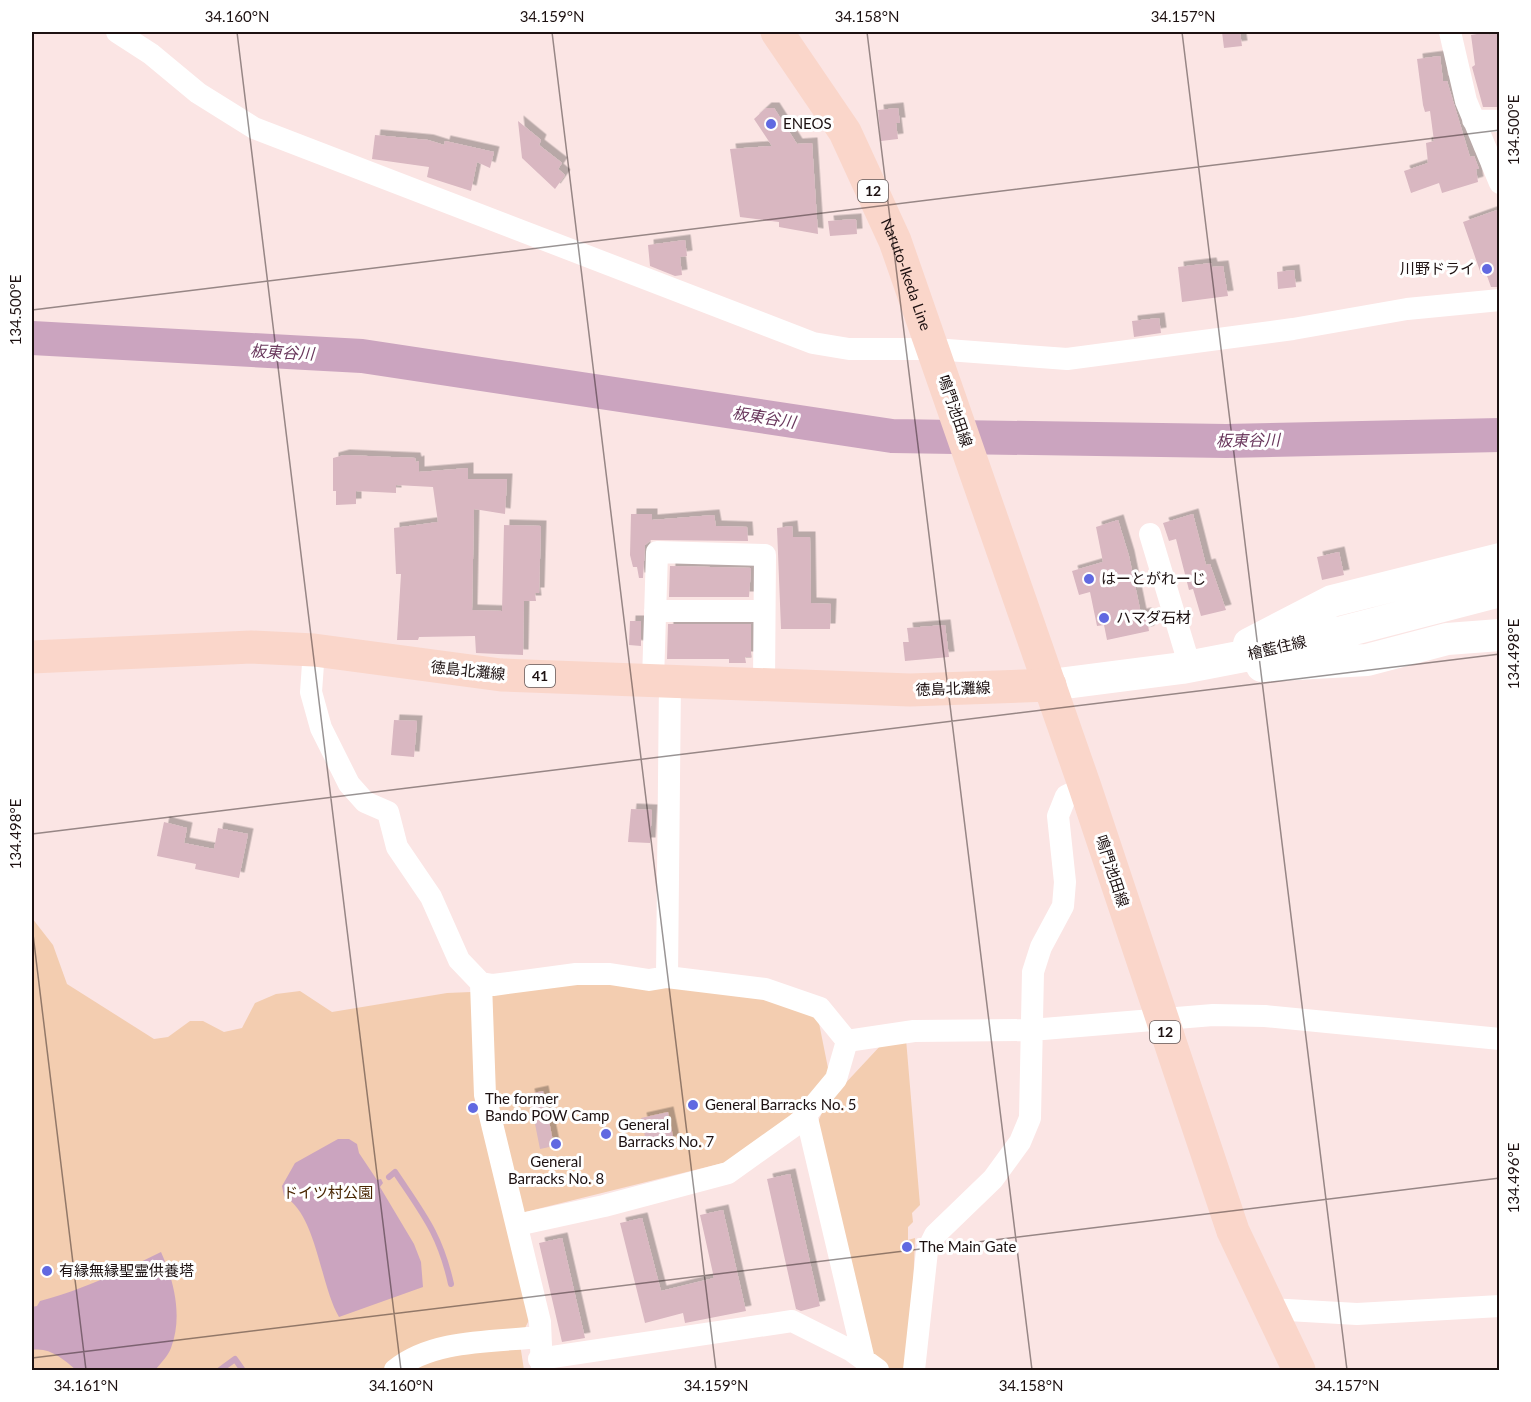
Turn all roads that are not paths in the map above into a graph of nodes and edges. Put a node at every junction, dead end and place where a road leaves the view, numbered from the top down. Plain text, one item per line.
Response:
1 (117, 32) edge
2 (777, 32) edge
3 (1450, 32) edge
4 (1473, 120) junction
5 (1500, 121) edge
6 (1500, 183) edge
7 (1500, 300) edge
8 (937, 357) junction
9 (1150, 534) dead end
10 (1500, 559) edge
11 (1500, 591) edge
12 (655, 611) junction
13 (764, 611) junction
14 (1500, 634) edge
15 (314, 650) junction
16 (32, 657) edge
17 (1202, 664) junction
18 (662, 680) junction
19 (764, 684) junction
20 (1050, 685) junction
21 (1085, 787) junction
22 (667, 977) junction
23 (481, 983) junction
24 (1161, 1021) junction
25 (1031, 1030) junction
26 (1500, 1039) edge
27 (847, 1041) junction
28 (806, 1114) junction
29 (517, 1225) junction
30 (1500, 1306) edge
31 (1269, 1309) junction
32 (540, 1355) edge
33 (871, 1365) edge
34 (395, 1371) edge
35 (914, 1371) edge
36 (1299, 1371) edge

1 - 8 street
2 - 8 main road, Naruto-Ikeda Line / 12
3 - 4 street
4 - 5 street
4 - 6 street
7 - 8 street
8 - 20 main road, 鳴門池田線 / 12
9 - 17 street
10 - 17 main road
11 - 17 main road, 檜藍住線
12 - 13 street
12 - 13 street
12 - 18 street
13 - 19 street
14 - 17 main road
15 - 16 main road, 徳島北灘線 / 41
15 - 18 main road, 徳島北灘線 / 41
15 - 23 street
17 - 20 main road, 檜藍住線
18 - 19 main road, 徳島北灘線 / 41
18 - 22 street
19 - 20 main road, 徳島北灘線 / 41
20 - 21 main road, 鳴門池田線 / 12
21 - 24 main road, 鳴門池田線 / 12
21 - 25 street
22 - 23 street
22 - 27 street
23 - 29 street
24 - 25 street
24 - 26 street
24 - 31 main road, 鳴門池田線 / 12
25 - 27 street
25 - 35 street
27 - 28 street
28 - 29 street
28 - 33 street
29 - 32 street
30 - 31 street
31 - 36 main road, 鳴門池田線 / 12
32 - 33 street
32 - 34 street

